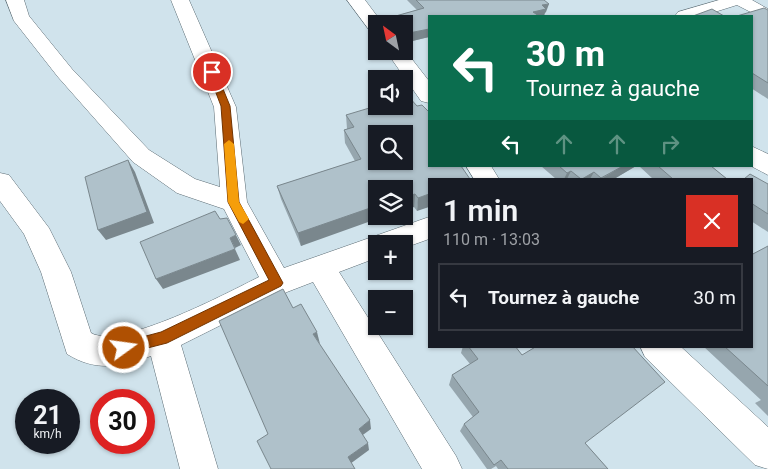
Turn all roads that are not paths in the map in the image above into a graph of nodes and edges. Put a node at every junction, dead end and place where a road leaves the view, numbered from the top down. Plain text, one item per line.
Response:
1 (15, 0) edge
2 (180, 0) edge
3 (356, 0) edge
4 (739, 0) edge
5 (687, 15) edge
6 (368, 16) edge
7 (768, 16) edge
8 (402, 60) edge
9 (428, 94) edge
10 (753, 155) edge
11 (768, 166) edge
12 (479, 167) edge
13 (486, 178) edge
14 (0, 182) edge
15 (234, 202) junction
16 (428, 228) edge
17 (409, 235) edge
18 (368, 249) edge
19 (320, 267) junction
20 (277, 283) junction
21 (162, 338) junction
22 (658, 348) edge
23 (768, 452) edge
24 (199, 469) edge
25 (443, 469) edge

1 - 15 street
2 - 15 street
3 - 6 street
4 - 5 street
4 - 7 street
8 - 9 street
10 - 11 street
12 - 13 street
14 - 21 street
15 - 20 street
16 - 17 street
18 - 19 street
19 - 20 street
19 - 25 street
20 - 21 street
21 - 24 street
22 - 23 street

